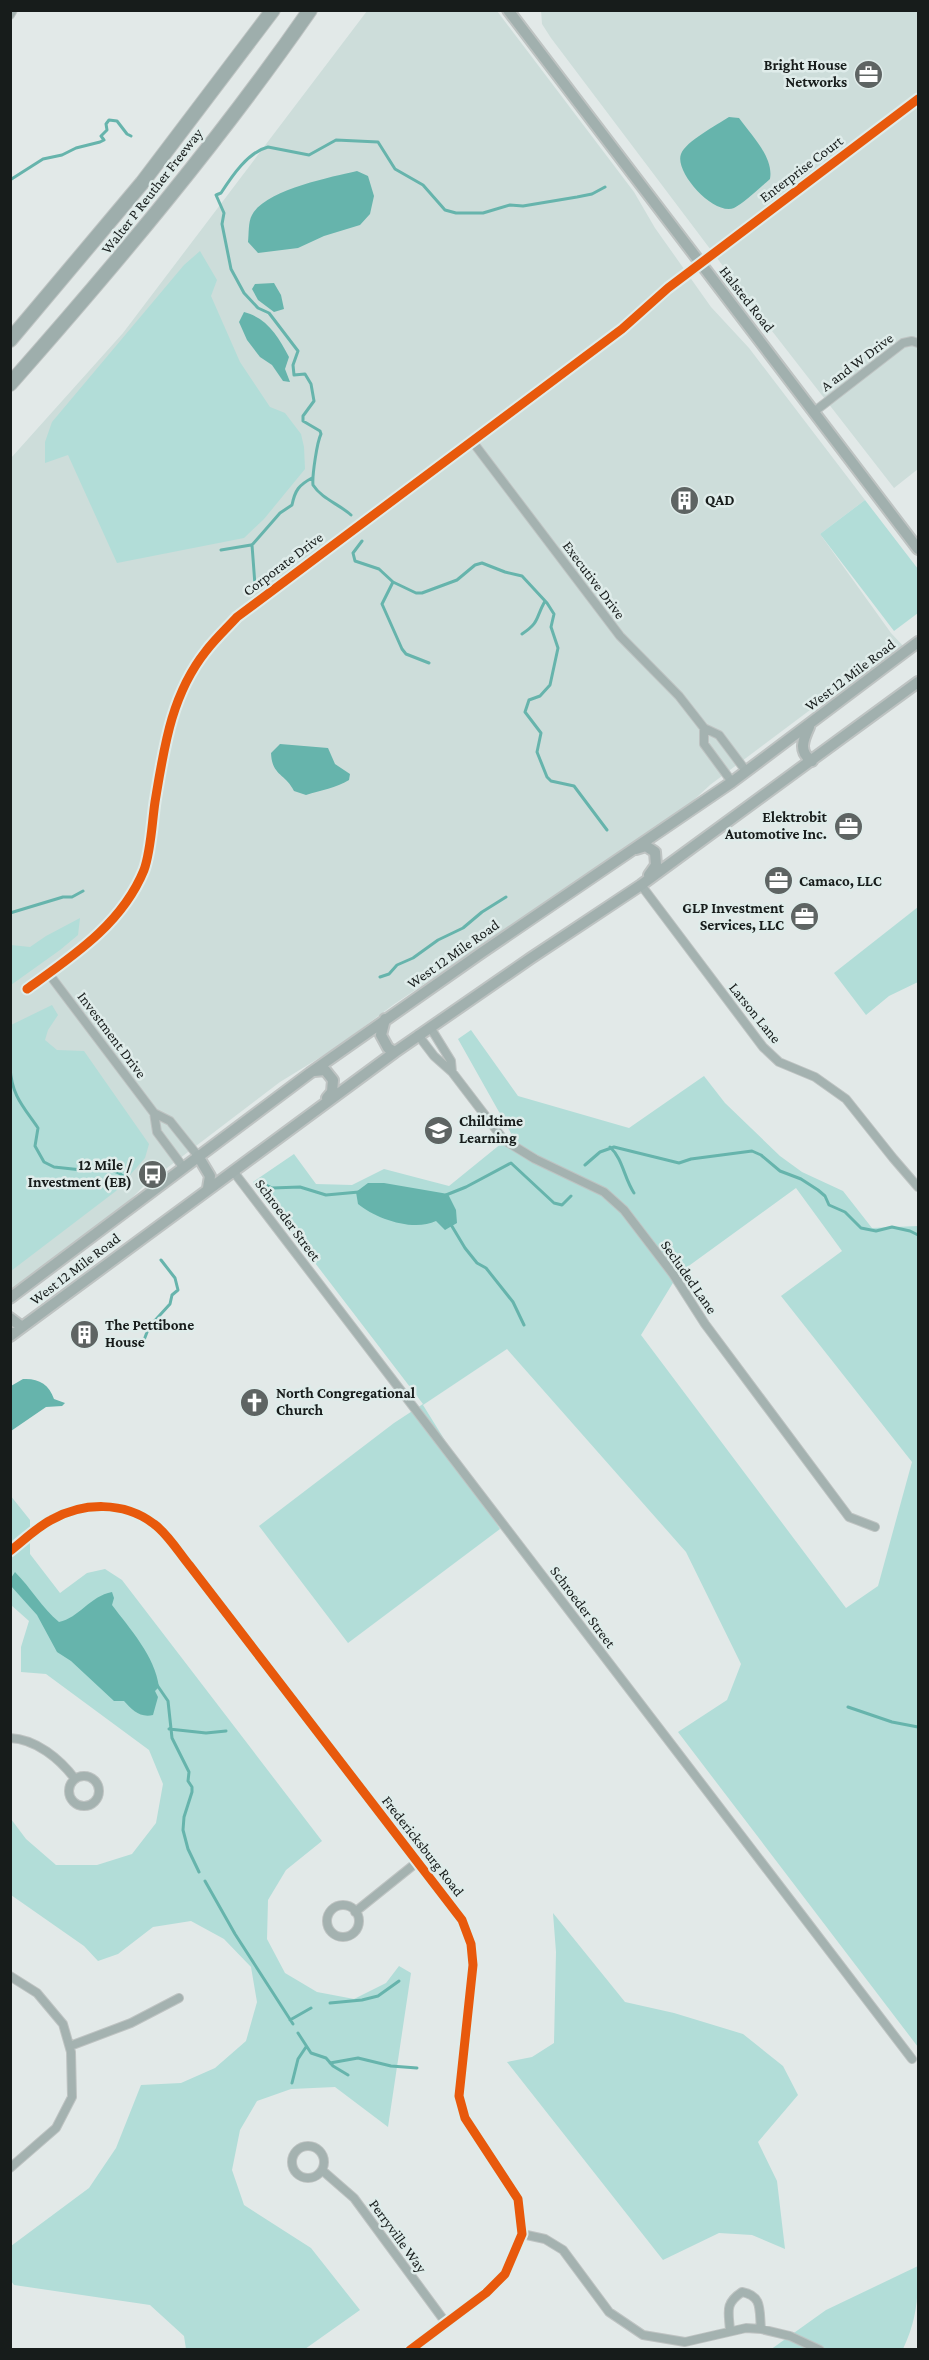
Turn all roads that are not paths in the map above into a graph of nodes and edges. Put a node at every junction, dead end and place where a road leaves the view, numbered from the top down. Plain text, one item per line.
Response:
1 (13, 10) edge
2 (273, 10) edge
3 (310, 10) edge
4 (510, 11) edge
5 (10, 15) edge
6 (918, 99) edge
7 (701, 264) junction
8 (10, 340) edge
9 (918, 343) edge
10 (10, 384) edge
11 (814, 411) junction
12 (472, 441) junction
13 (918, 549) edge
14 (918, 642) edge
15 (918, 682) edge
16 (810, 724) junction
17 (704, 728) junction
18 (812, 761) junction
19 (746, 771) junction
20 (732, 782) junction
21 (632, 850) junction
22 (641, 885) junction
23 (48, 974) junction
24 (27, 989) dead end
25 (386, 1018) junction
26 (430, 1027) junction
27 (418, 1035) junction
28 (395, 1052) junction
29 (452, 1072) junction
30 (310, 1073) junction
31 (324, 1103) junction
32 (154, 1113) junction
33 (198, 1156) junction
34 (183, 1167) junction
35 (233, 1171) junction
36 (918, 1186) edge
37 (208, 1188) junction
38 (11, 1299) edge
39 (10, 1318) edge
40 (22, 1327) junction
41 (10, 1336) edge
42 (875, 1527) dead end
43 (10, 1551) edge
44 (10, 1738) edge
45 (75, 1779) junction
46 (416, 1863) junction
47 (355, 1912) junction
48 (10, 1976) edge
49 (179, 1998) dead end
50 (70, 2046) junction
51 (912, 2059) dead end
52 (10, 2168) edge
53 (322, 2171) junction
54 (522, 2234) junction
55 (446, 2323) junction
56 (761, 2329) junction
57 (730, 2331) junction
58 (410, 2349) edge
59 (820, 2349) edge

1 - 5 street
2 - 8 highway, Walter P Reuther Freeway
3 - 10 highway, Walter P Reuther Freeway
4 - 7 main road, Halsted Road
6 - 7 street, Enterprise Court
7 - 11 main road, Halsted Road
7 - 12 street, Corporate Drive
9 - 11 street, A and W Drive
11 - 13 main road, Halsted Road
12 - 17 street, Executive Drive
12 - 23 street, Corporate Drive
14 - 16 main road, West 12 Mile Road
15 - 18 main road, West 12 Mile Road
16 - 18 main road
16 - 19 main road, West 12 Mile Road
17 - 19 street, Executive Drive
17 - 20 street, Executive Drive
18 - 22 main road, West 12 Mile Road
19 - 20 main road, West 12 Mile Road
20 - 21 main road, West 12 Mile Road
21 - 22 main road
21 - 25 main road, West 12 Mile Road
22 - 26 main road, West 12 Mile Road
22 - 36 street, Larson Lane
23 - 24 street, Corporate Drive
23 - 32 street, Investment Drive
25 - 28 main road
25 - 30 main road, West 12 Mile Road
26 - 27 main road, West 12 Mile Road
26 - 29 street, Secluded Lane
27 - 28 main road, West 12 Mile Road
27 - 29 street, Secluded Lane
28 - 31 main road, West 12 Mile Road
29 - 42 street, Secluded Lane
30 - 31 main road
30 - 33 main road, West 12 Mile Road
31 - 35 main road, West 12 Mile Road
32 - 33 street, Investment Drive
32 - 34 street, Investment Drive
33 - 34 main road, West 12 Mile Road
33 - 37 main road
34 - 38 main road, West 12 Mile Road
35 - 37 main road, West 12 Mile Road
35 - 51 street, Schroeder Street
37 - 40 main road, West 12 Mile Road
39 - 40 main road
40 - 41 main road, West 12 Mile Road
43 - 46 street, Fredericksburg Road
44 - 45 street
45 - 45 street
46 - 47 street
46 - 54 street, Fredericksburg Road
47 - 47 street
48 - 50 street
49 - 50 street
50 - 52 street
53 - 53 street, Perryville Way
53 - 55 street, Perryville Way
54 - 55 street, Fredericksburg Road
54 - 57 street
55 - 58 street, Fredericksburg Road
56 - 57 street
56 - 57 street
56 - 59 street

